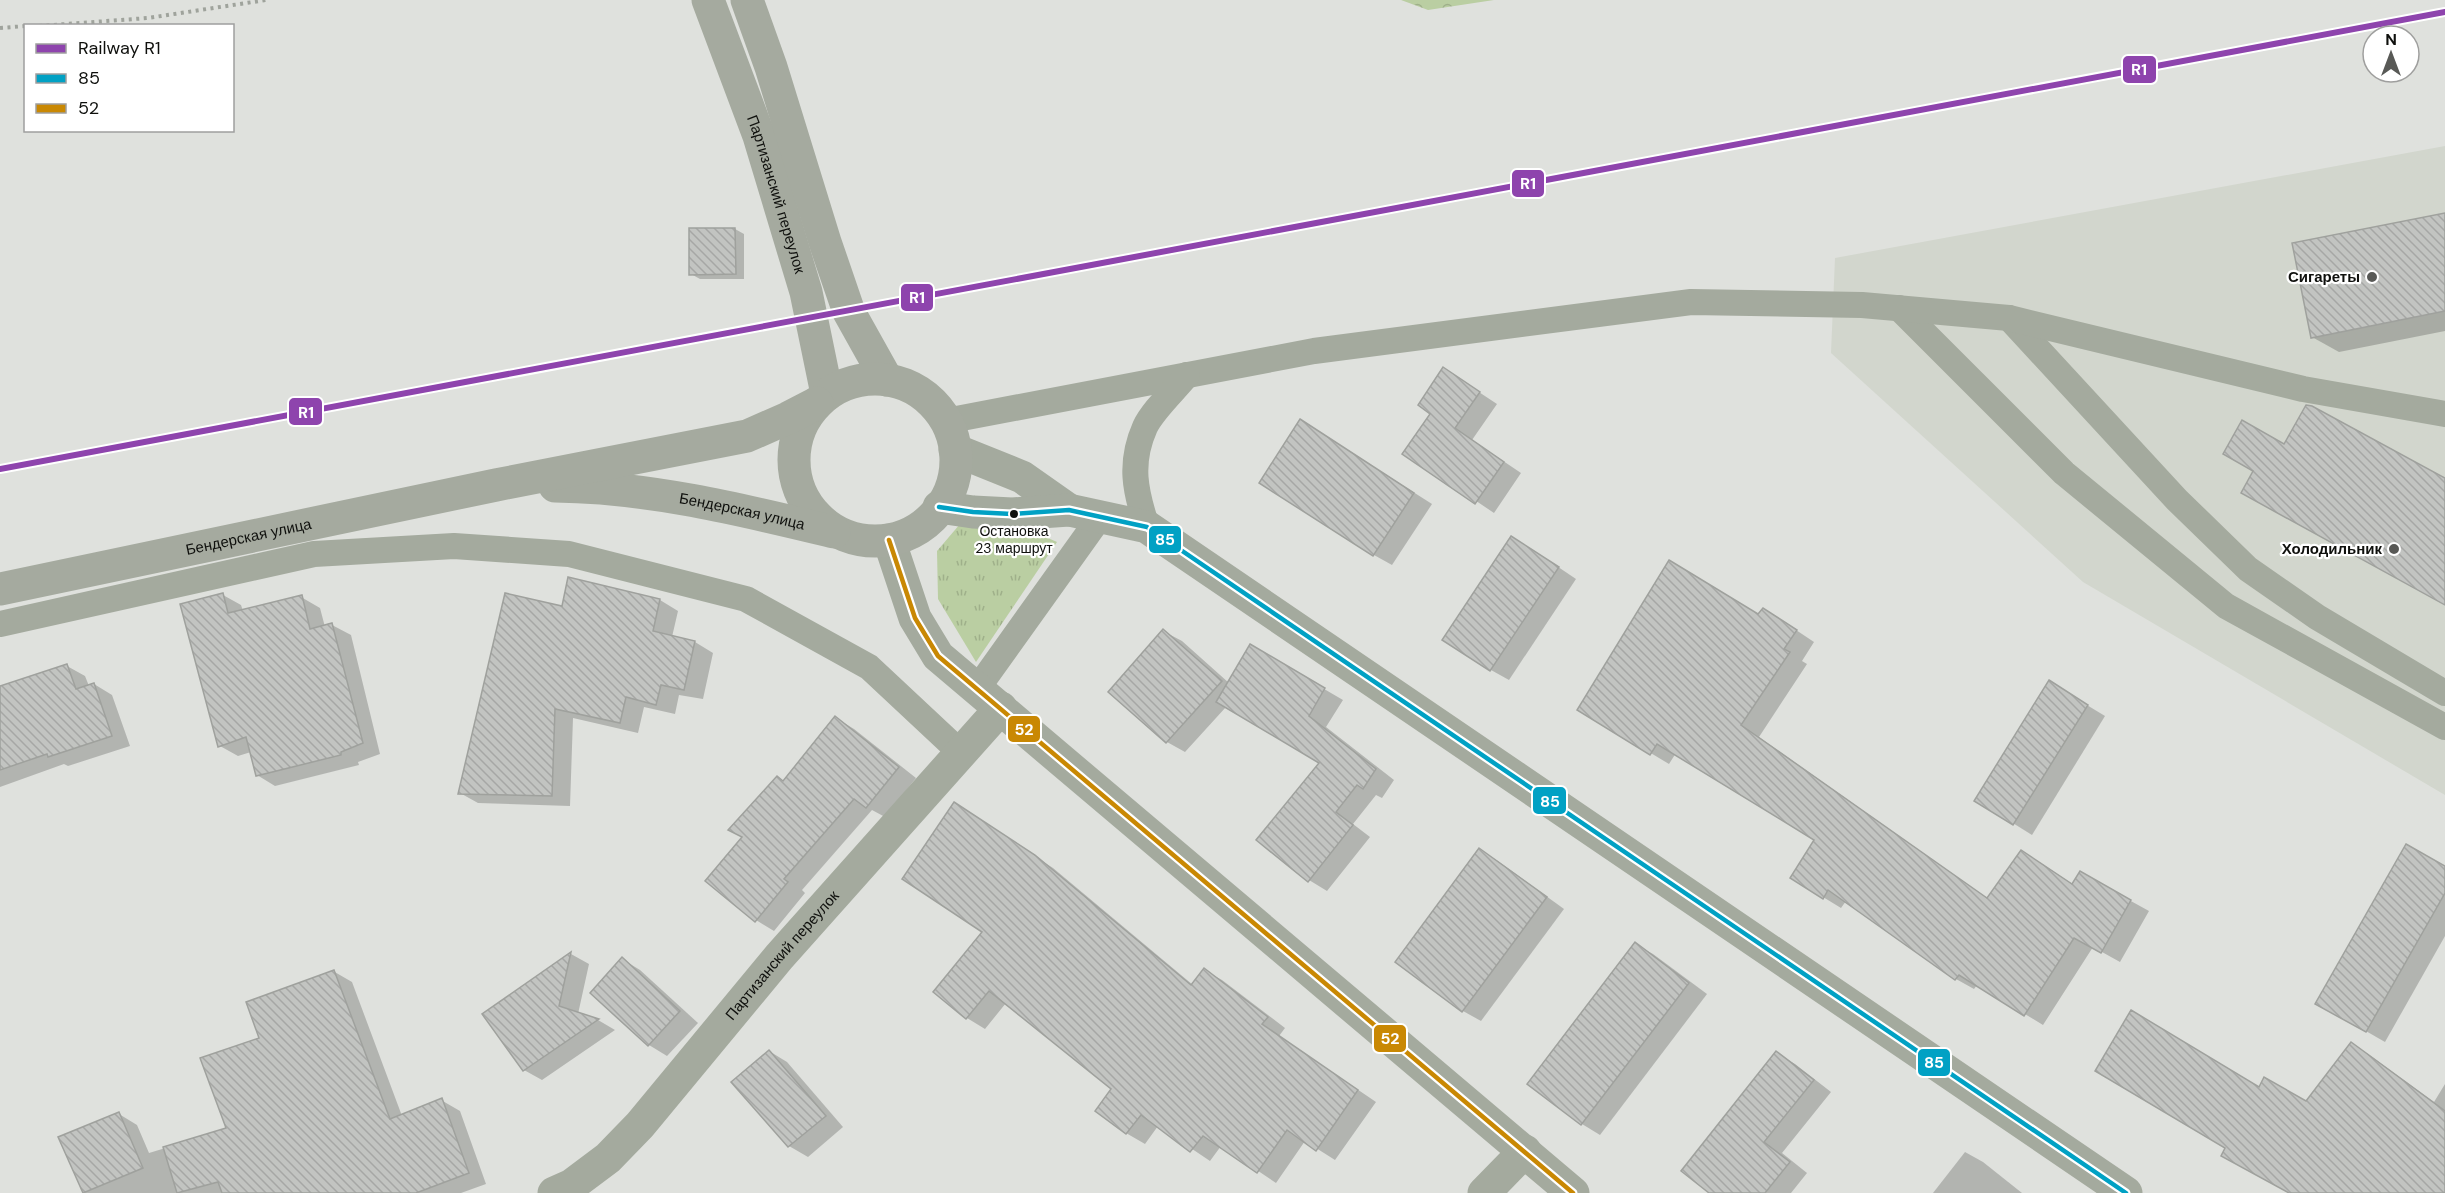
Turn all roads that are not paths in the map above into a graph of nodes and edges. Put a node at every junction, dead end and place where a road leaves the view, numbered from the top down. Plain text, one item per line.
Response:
1 (708, 0) edge
2 (747, 0) edge
3 (1899, 308) junction
4 (2009, 318) junction
5 (1186, 375) junction
6 (887, 380) junction
7 (822, 399) junction
8 (2445, 414) edge
9 (951, 436) junction
10 (496, 485) junction
11 (939, 507) junction
12 (1069, 510) junction
13 (1100, 517) junction
14 (1147, 527) junction
15 (845, 535) junction
16 (889, 540) junction
17 (0, 589) edge
18 (0, 624) edge
19 (2445, 693) edge
20 (989, 698) junction
21 (2445, 726) edge
22 (961, 753) junction
23 (1525, 1151) junction
24 (554, 1193) edge
25 (1484, 1193) edge
26 (1574, 1193) edge
27 (2126, 1193) edge

1 - 7 main road, Партизанский переулок
2 - 6 main road
3 - 4 lane
3 - 5 lane
3 - 21 lane
4 - 8 lane
4 - 19 lane
5 - 9 lane
5 - 14 lane
6 - 7 main road
6 - 9 main road
7 - 10 main road, Бендерская улица
7 - 15 main road
9 - 11 main road
9 - 12 street
10 - 15 main road, Бендерская улица
10 - 17 main road, Бендерская улица
11 - 12 street
11 - 16 main road
12 - 13 street
13 - 14 street
13 - 20 lane
14 - 27 street
15 - 16 main road
16 - 20 street
18 - 22 lane
20 - 22 street, Партизанский переулок
20 - 23 street
22 - 24 street, Партизанский переулок
23 - 25 street
23 - 26 street

